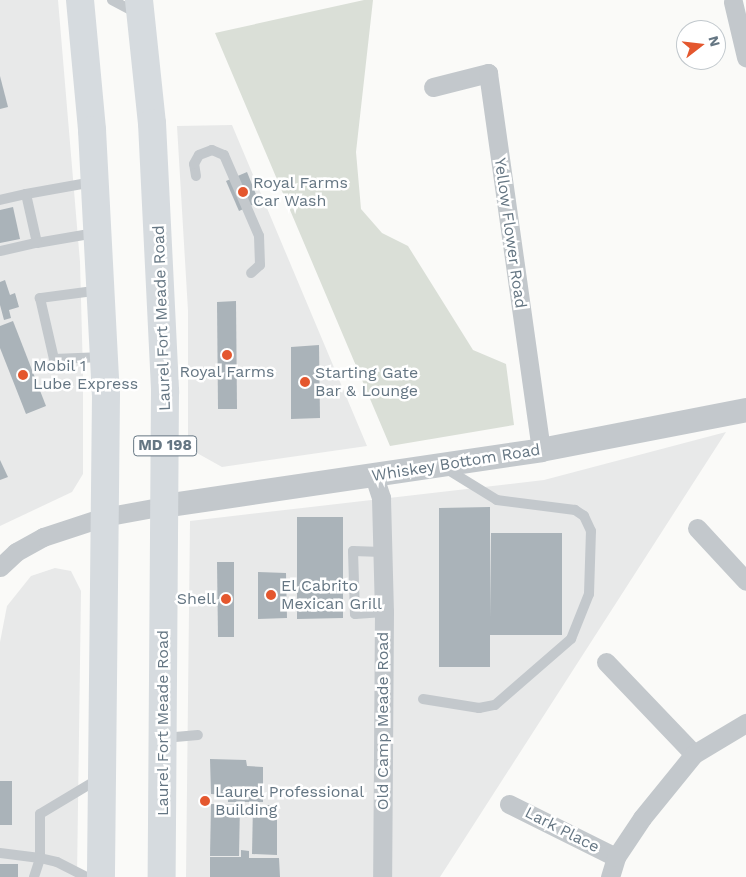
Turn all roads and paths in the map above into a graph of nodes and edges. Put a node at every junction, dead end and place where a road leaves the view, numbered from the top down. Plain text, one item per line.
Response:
1 (80, 0) edge
2 (112, 0) edge
3 (733, 2) dead end
4 (140, 8) edge
5 (746, 57) edge
6 (432, 87) dead end
7 (196, 176) dead end
8 (95, 182) junction
9 (26, 194) junction
10 (0, 200) edge
11 (99, 233) junction
12 (37, 243) junction
13 (1, 251) edge
14 (251, 273) dead end
15 (102, 289) junction
16 (104, 357) junction
17 (746, 410) edge
18 (540, 450) junction
19 (442, 466) junction
20 (374, 476) junction
21 (164, 506) junction
22 (104, 518) junction
23 (697, 528) dead end
24 (382, 552) junction
25 (0, 567) edge
26 (746, 581) edge
27 (384, 612) junction
28 (606, 662) dead end
29 (423, 699) dead end
30 (746, 723) edge
31 (198, 735) dead end
32 (163, 738) junction
33 (694, 754) junction
34 (102, 777) junction
35 (508, 804) dead end
36 (0, 853) edge
37 (616, 857) junction
38 (40, 858) junction
39 (34, 877) edge
40 (86, 877) edge
41 (101, 877) edge
42 (162, 877) edge
43 (382, 877) edge
44 (610, 877) edge

1 - 8 main road
2 - 4 lane
3 - 5 street
4 - 21 main road, Laurel Fort Meade Road / MD 198
6 - 18 street, Yellow Flower Road
7 - 14 lane
8 - 9 lane
8 - 11 main road
9 - 10 lane
9 - 12 lane
11 - 12 lane
11 - 15 main road
12 - 13 lane
15 - 16 main road
15 - 16 lane
16 - 22 main road
17 - 18 street, Whiskey Bottom Road
18 - 19 street, Whiskey Bottom Road
19 - 20 street, Whiskey Bottom Road
19 - 29 lane
20 - 21 street, Whiskey Bottom Road
20 - 24 street, Old Camp Meade Road
21 - 22 street
21 - 32 main road, Laurel Fort Meade Road / MD 198
22 - 25 street
22 - 34 main road
23 - 26 street
24 - 27 street, Old Camp Meade Road
24 - 27 lane
27 - 43 street, Old Camp Meade Road
28 - 33 street
30 - 33 street
31 - 32 lane
32 - 42 main road, Laurel Fort Meade Road / MD 198
33 - 37 street
34 - 38 lane
34 - 41 main road
35 - 37 street, Lark Place
36 - 38 lane
37 - 44 street
38 - 39 lane
38 - 40 lane

